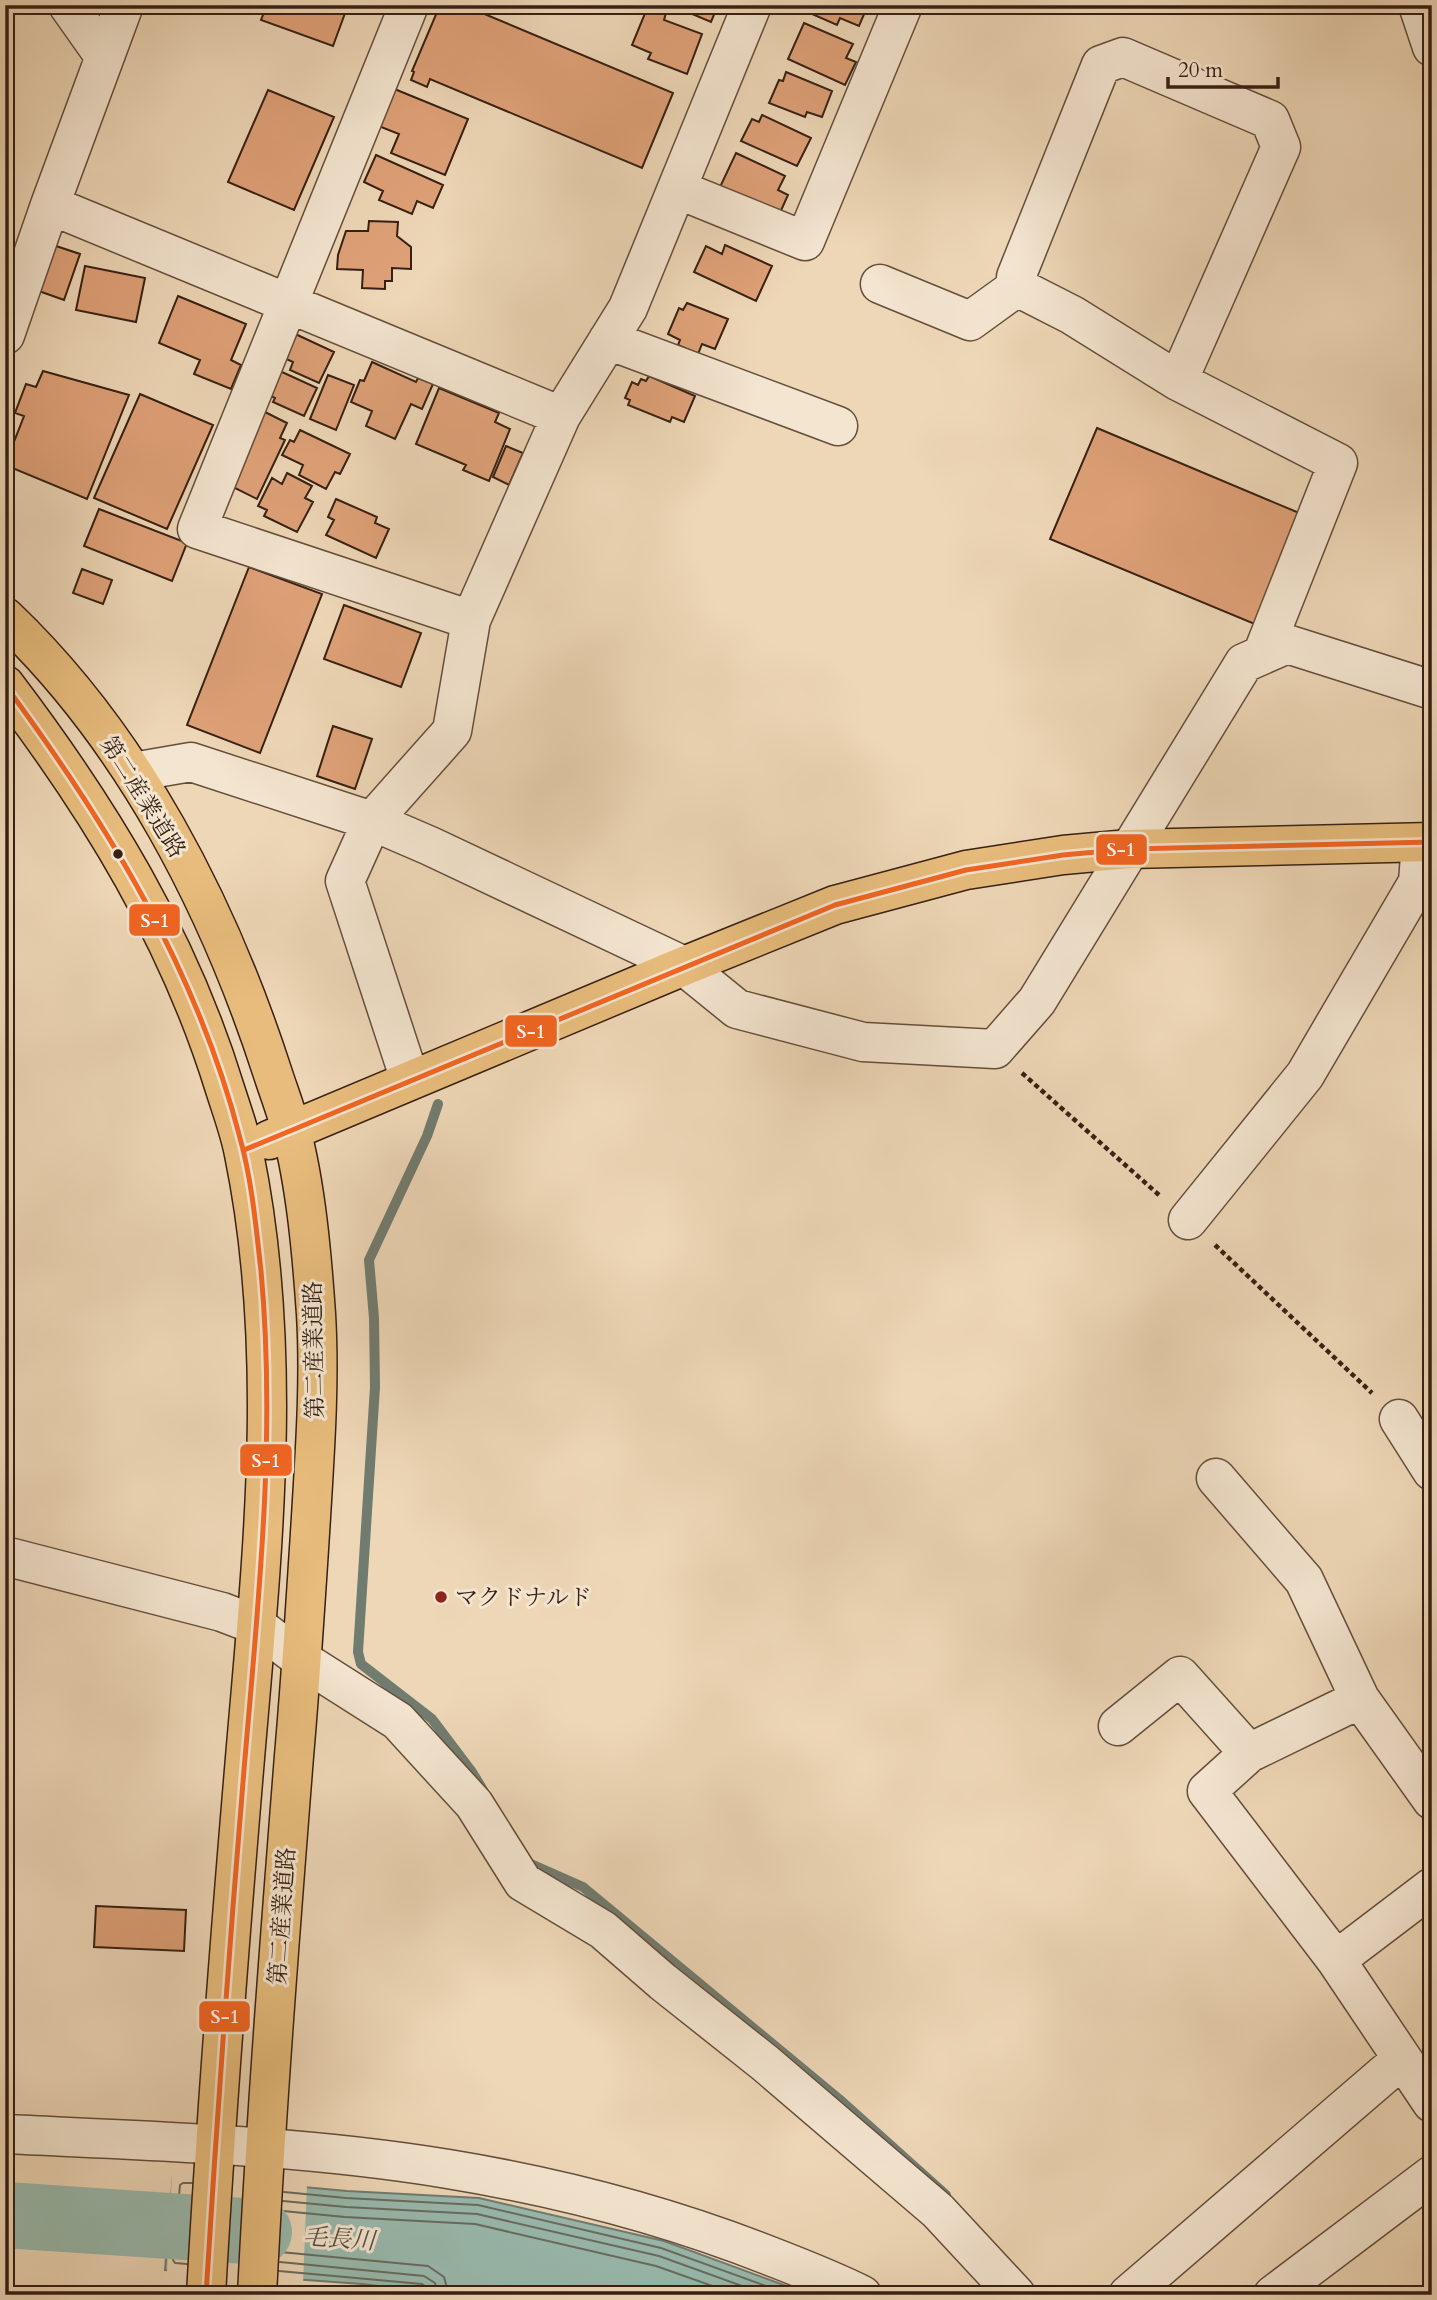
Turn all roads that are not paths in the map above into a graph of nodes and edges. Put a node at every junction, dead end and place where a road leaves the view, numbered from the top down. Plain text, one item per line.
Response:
1 (68, 5) edge
2 (124, 5) edge
3 (409, 5) edge
4 (752, 5) edge
5 (903, 5) edge
6 (1418, 5) edge
7 (1432, 47) edge
8 (104, 56) junction
9 (677, 189) junction
10 (50, 205) junction
11 (18, 258) edge
12 (880, 284) dead end
13 (1017, 287) junction
14 (288, 304) junction
15 (5, 335) edge
16 (608, 340) junction
17 (1178, 381) junction
18 (561, 416) junction
19 (838, 426) dead end
20 (5, 617) edge
21 (471, 620) junction
22 (1262, 655) junction
23 (5, 685) edge
24 (1432, 690) edge
25 (133, 772) junction
26 (372, 821) junction
27 (1427, 842) edge
28 (1129, 849) junction
29 (684, 966) junction
30 (410, 1080) junction
31 (292, 1131) junction
32 (244, 1150) junction
33 (1188, 1220) dead end
34 (1399, 1419) dead end
35 (1432, 1471) edge
36 (1216, 1478) dead end
37 (5, 1556) edge
38 (256, 1625) junction
39 (302, 1660) junction
40 (1360, 1699) junction
41 (1118, 1726) dead end
42 (1249, 1753) junction
43 (1432, 1800) edge
44 (1432, 1887) edge
45 (1336, 1960) junction
46 (1402, 2059) junction
47 (1432, 2103) edge
48 (5, 2134) edge
49 (214, 2152) junction
50 (264, 2156) junction
51 (1432, 2175) edge
52 (206, 2295) edge
53 (257, 2295) edge
54 (862, 2295) edge
55 (1016, 2295) edge
56 (1128, 2295) edge
57 (1273, 2295) edge

1 - 8 street
2 - 8 street
3 - 14 street
4 - 9 street
5 - 9 street
6 - 7 street
8 - 10 street
9 - 16 street
10 - 11 street
10 - 14 street
11 - 15 street
12 - 13 street
13 - 17 street
13 - 17 street
14 - 18 street
14 - 21 street
16 - 18 street
16 - 19 street
17 - 22 street
18 - 21 street
20 - 25 main road, 第二産業道路
21 - 26 street
22 - 24 street
22 - 28 street
23 - 32 main road, 第二産業道路
25 - 26 street
25 - 31 main road, 第二産業道路
26 - 29 street
26 - 30 street
27 - 28 main road
27 - 33 street
28 - 29 main road
28 - 29 street
29 - 30 main road
30 - 31 main road
31 - 32 main road
31 - 39 main road, 第二産業道路
32 - 38 main road, 第二産業道路
34 - 35 street
36 - 40 street
37 - 38 street
38 - 39 street
38 - 49 main road, 第二産業道路
39 - 50 main road, 第二産業道路
39 - 55 street
40 - 42 street
40 - 43 street
41 - 42 street
42 - 45 street
44 - 45 street
45 - 46 street
46 - 47 street
46 - 56 street
48 - 49 street
49 - 50 street
49 - 52 main road, 第二産業道路
50 - 53 main road, 第二産業道路
50 - 54 street
51 - 57 street

